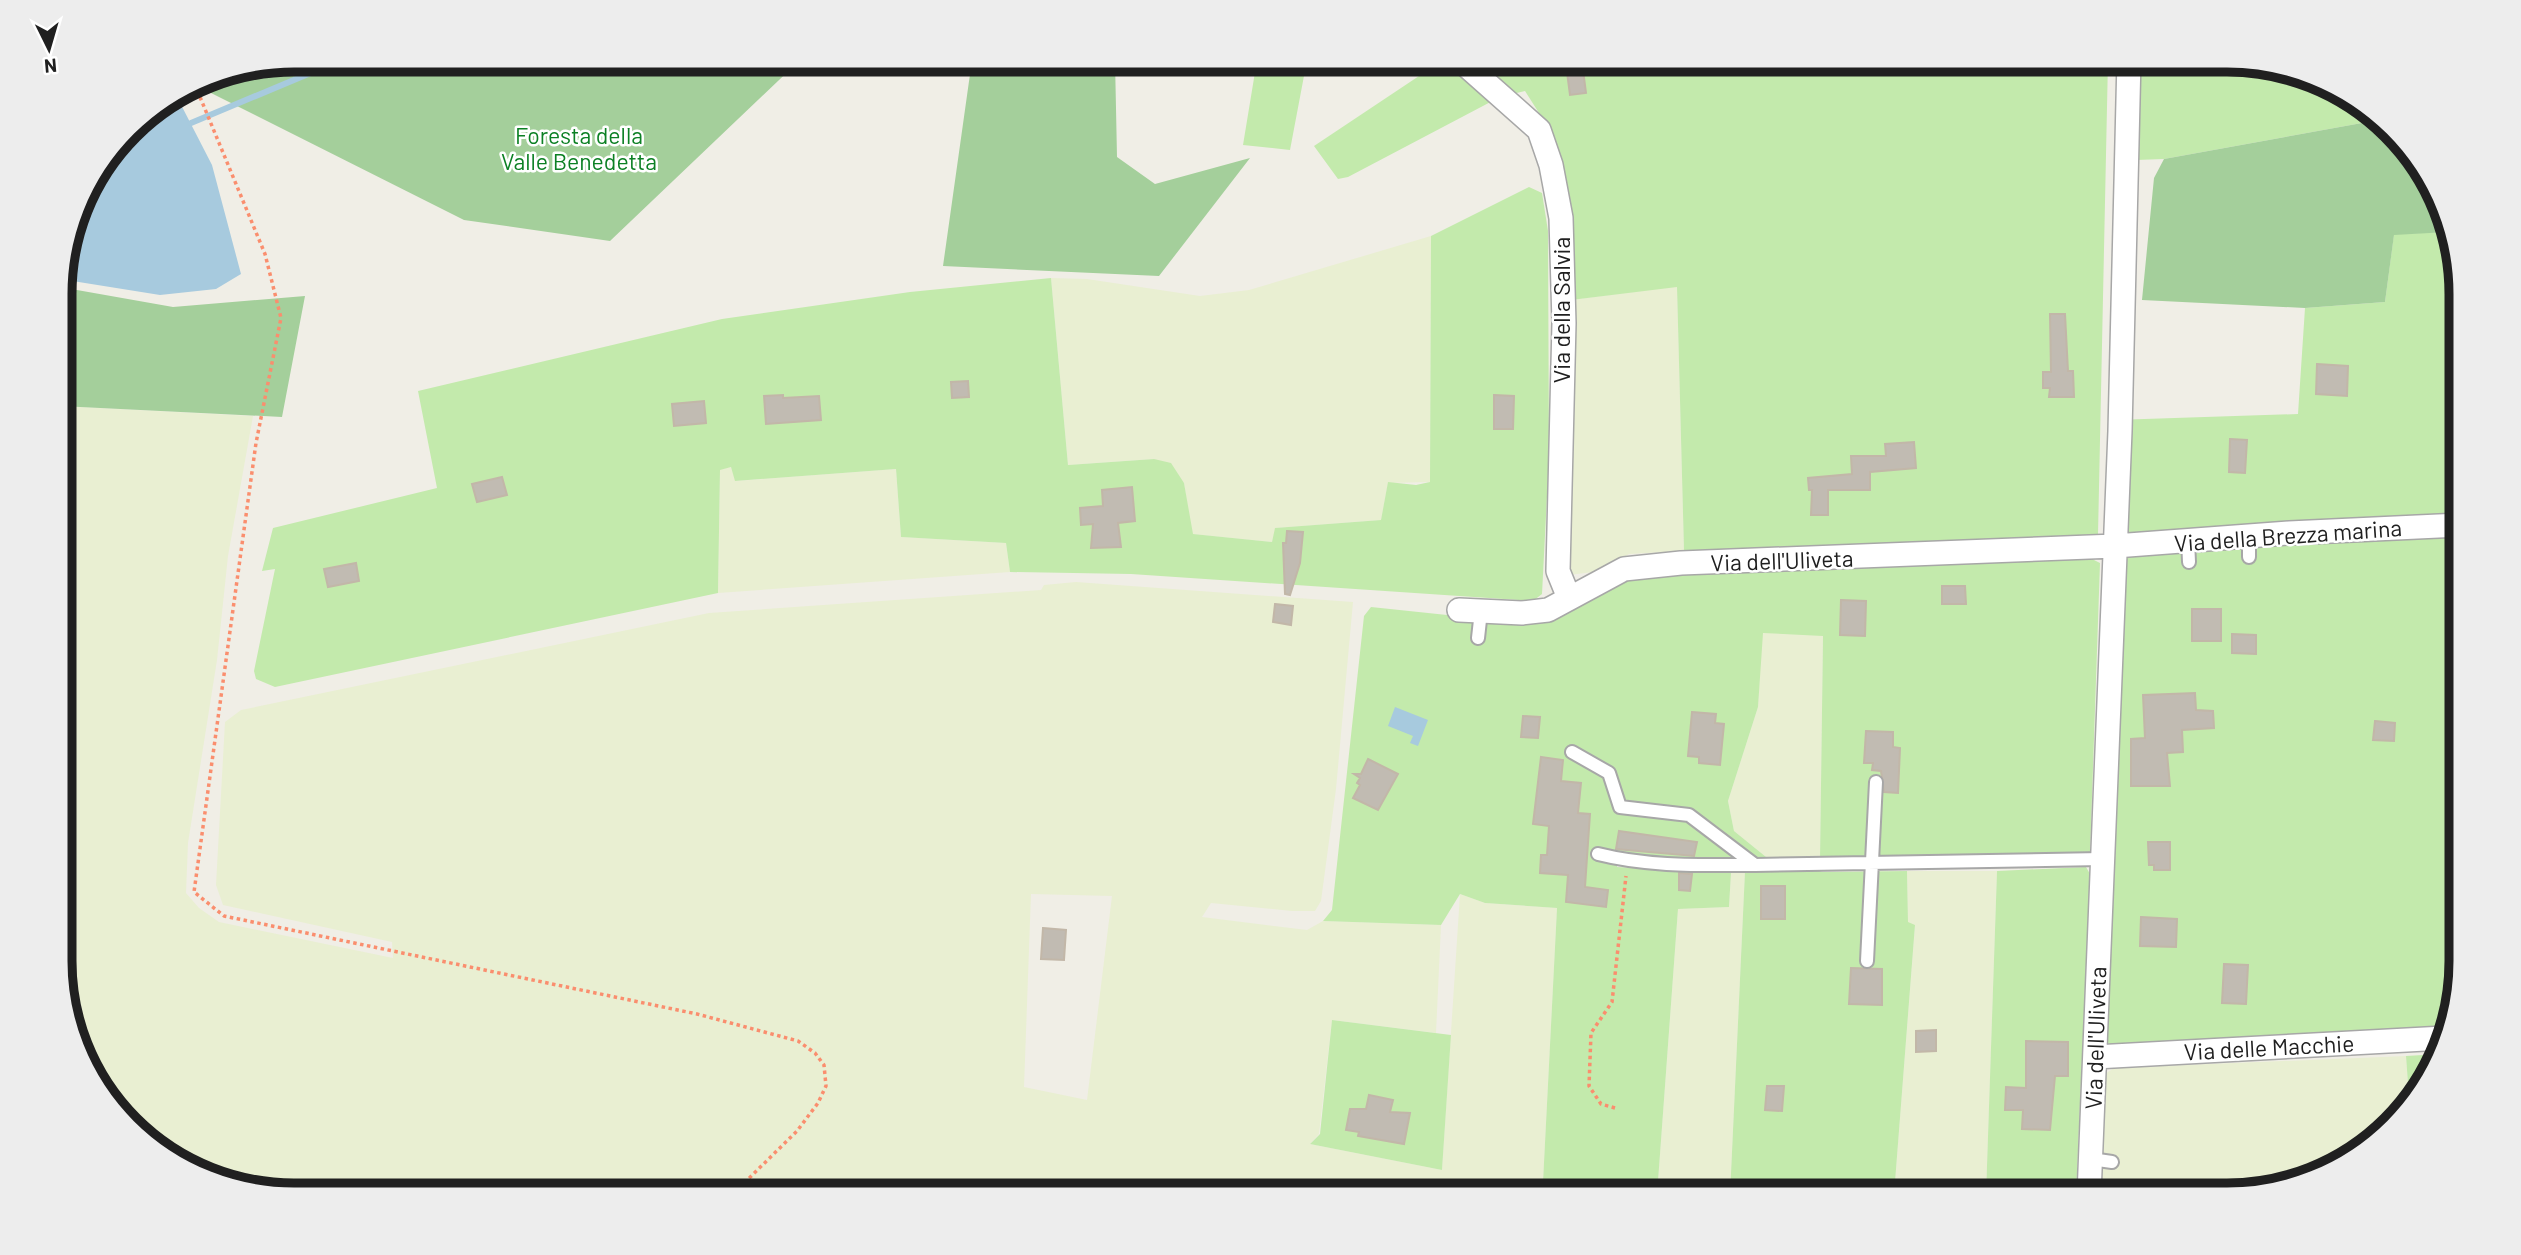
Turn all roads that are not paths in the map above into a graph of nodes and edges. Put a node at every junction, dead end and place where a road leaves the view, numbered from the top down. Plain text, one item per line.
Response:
1 (1473, 72) edge
2 (2129, 72) edge
3 (2446, 530) edge
4 (2115, 546) junction
5 (1569, 598) junction
6 (1470, 610) joint
7 (1478, 638) dead end
8 (1572, 752) dead end
9 (1876, 782) dead end
10 (1598, 854) dead end
11 (2102, 859) junction
12 (1872, 864) junction
13 (1755, 866) junction
14 (1867, 961) dead end
15 (2435, 1038) edge
16 (2095, 1057) junction
17 (2093, 1183) edge

1 - 5 street, Via della Salvia
2 - 4 street, Via dell'Uliveta
3 - 4 street, Via della Brezza marina
4 - 5 street, Via dell'Uliveta
4 - 11 street, Via dell'Uliveta
5 - 6 street, Via dell'Uliveta
6 - 7 lane
8 - 13 lane
9 - 12 lane
10 - 13 lane
11 - 12 lane
11 - 16 street, Via dell'Uliveta
12 - 13 lane
12 - 14 lane
15 - 16 street, Via delle Macchie
16 - 17 street, Via dell'Uliveta

